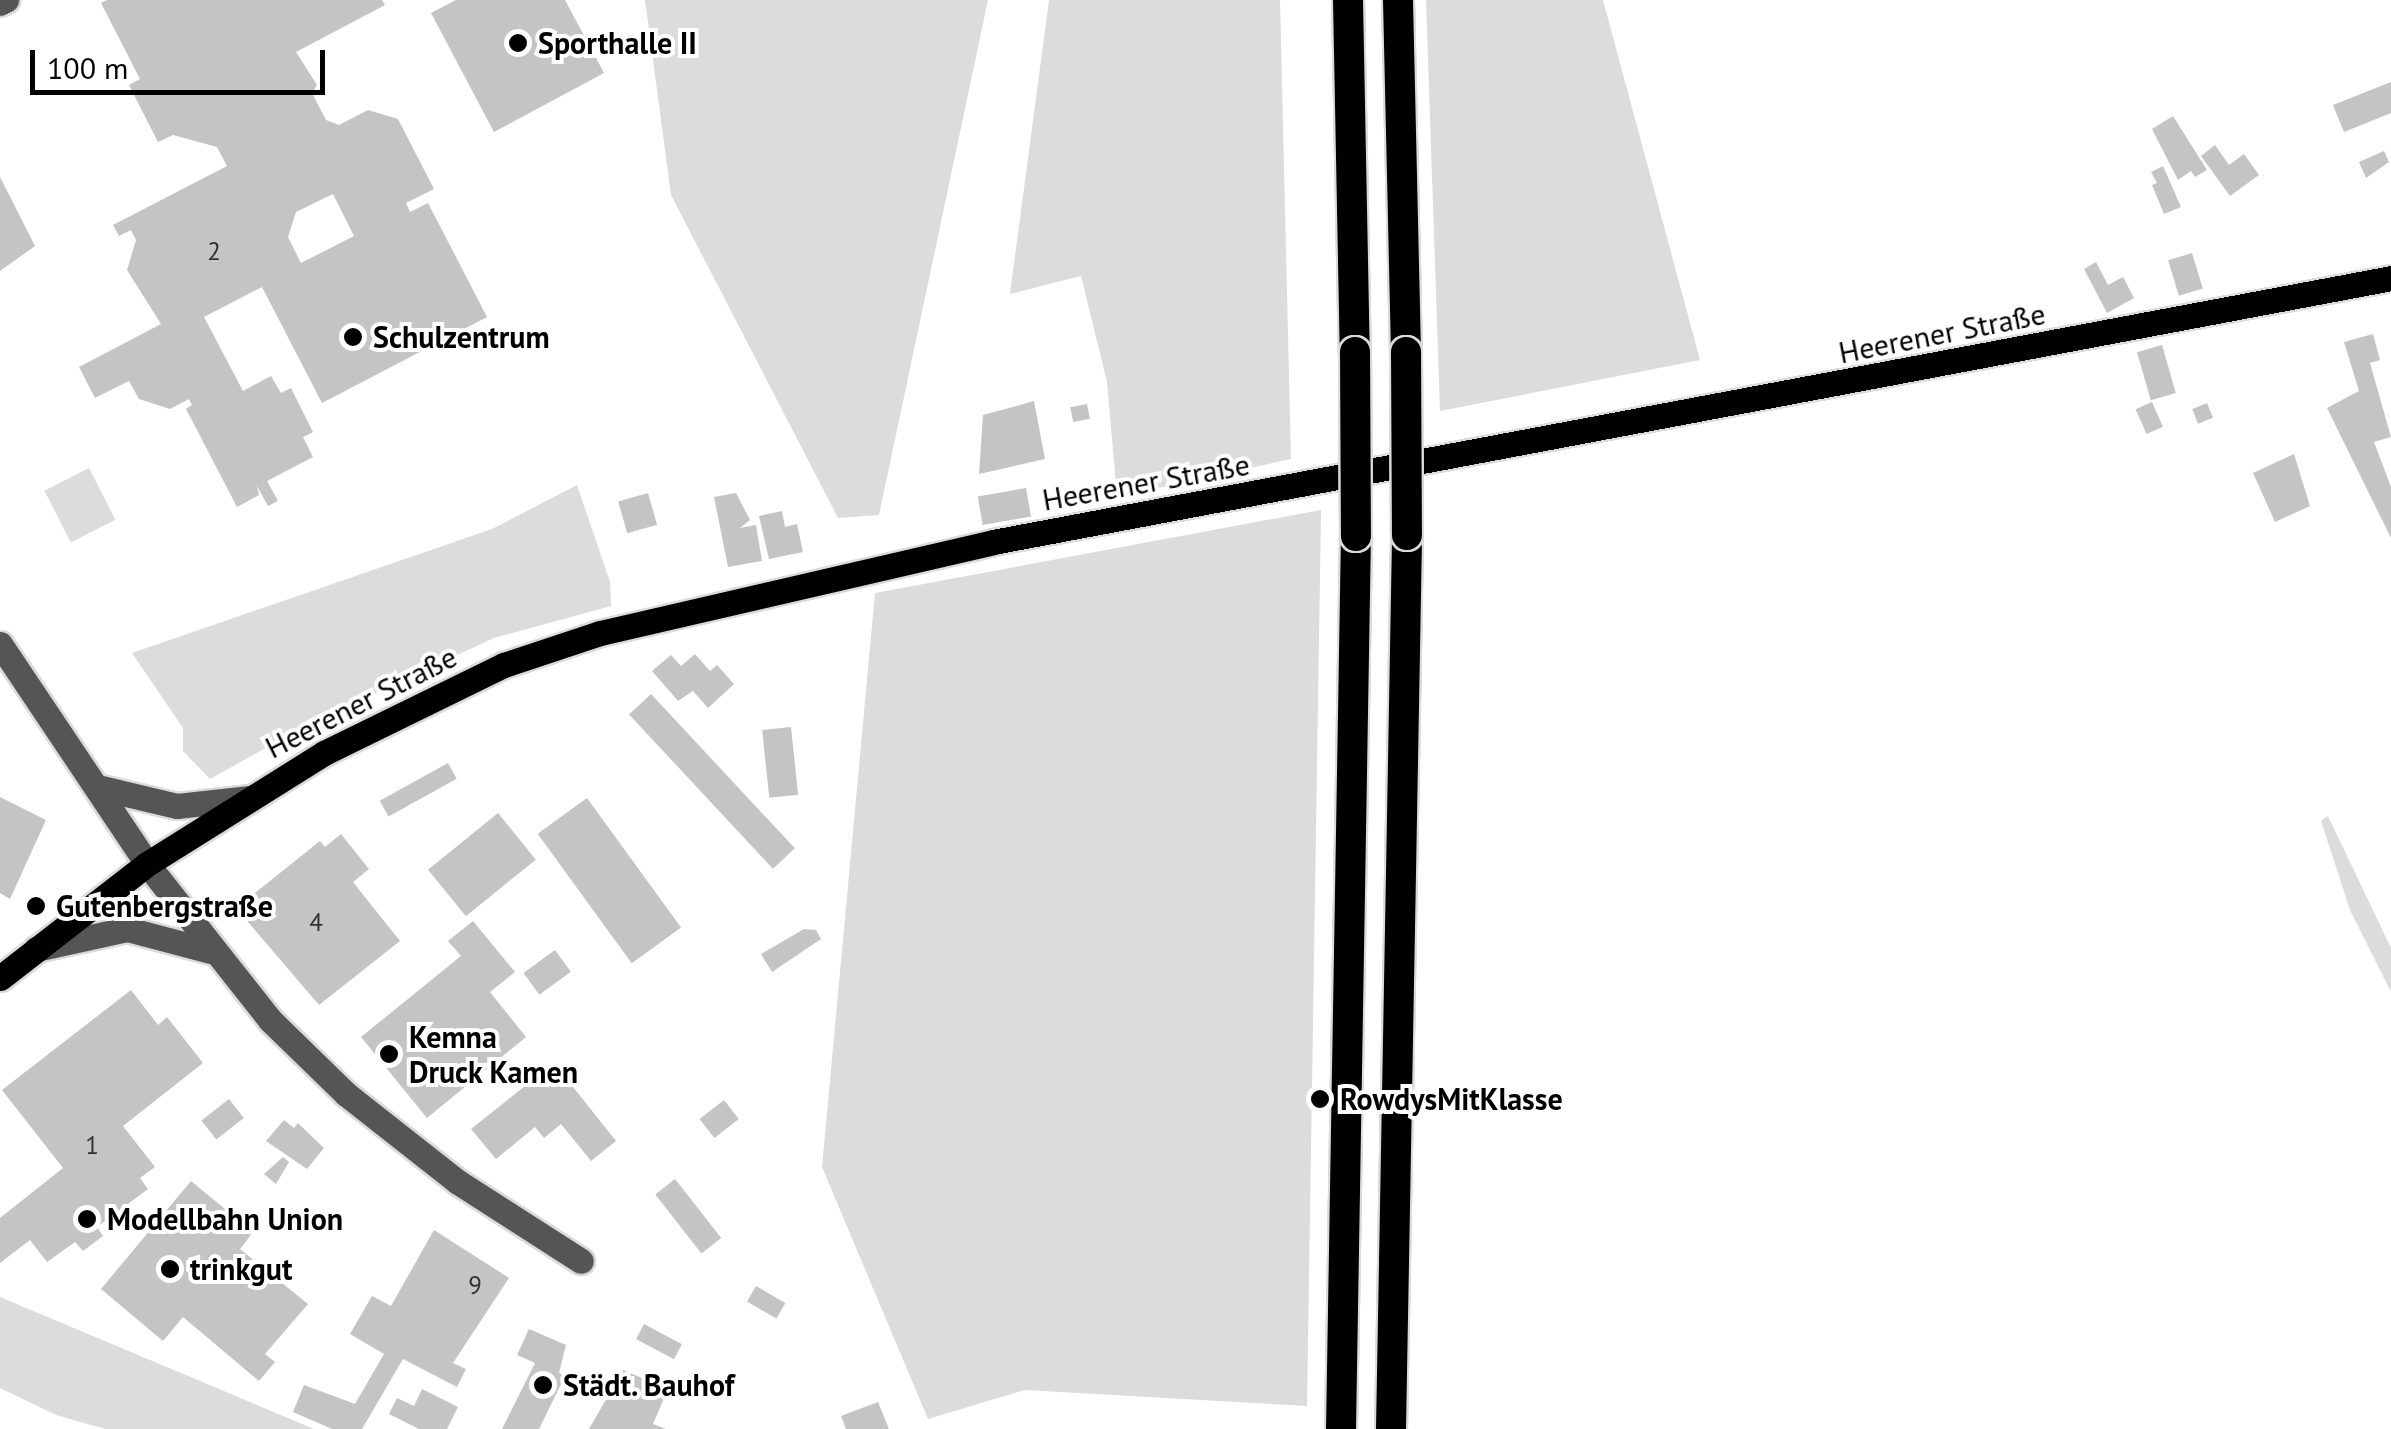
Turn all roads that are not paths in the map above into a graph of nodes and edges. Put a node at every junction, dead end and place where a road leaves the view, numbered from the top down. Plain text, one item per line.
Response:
1 (1348, 0) edge
2 (1398, 0) edge
3 (2389, 285) edge
4 (0, 644) edge
5 (97, 787) junction
6 (250, 798) junction
7 (147, 864) junction
8 (36, 949) junction
9 (210, 951) junction
10 (0, 978) edge
11 (581, 1261) dead end
12 (1341, 1429) edge
13 (1391, 1429) edge

1 - 12 highway, bridge
2 - 13 highway, bridge
3 - 6 main road, Heerener Straße
4 - 5 street
5 - 6 street
5 - 7 street
6 - 7 main road, Heerener Straße
7 - 8 main road, Heerener Straße
7 - 9 street
8 - 9 street
8 - 10 main road, Heerener Straße
9 - 11 street

